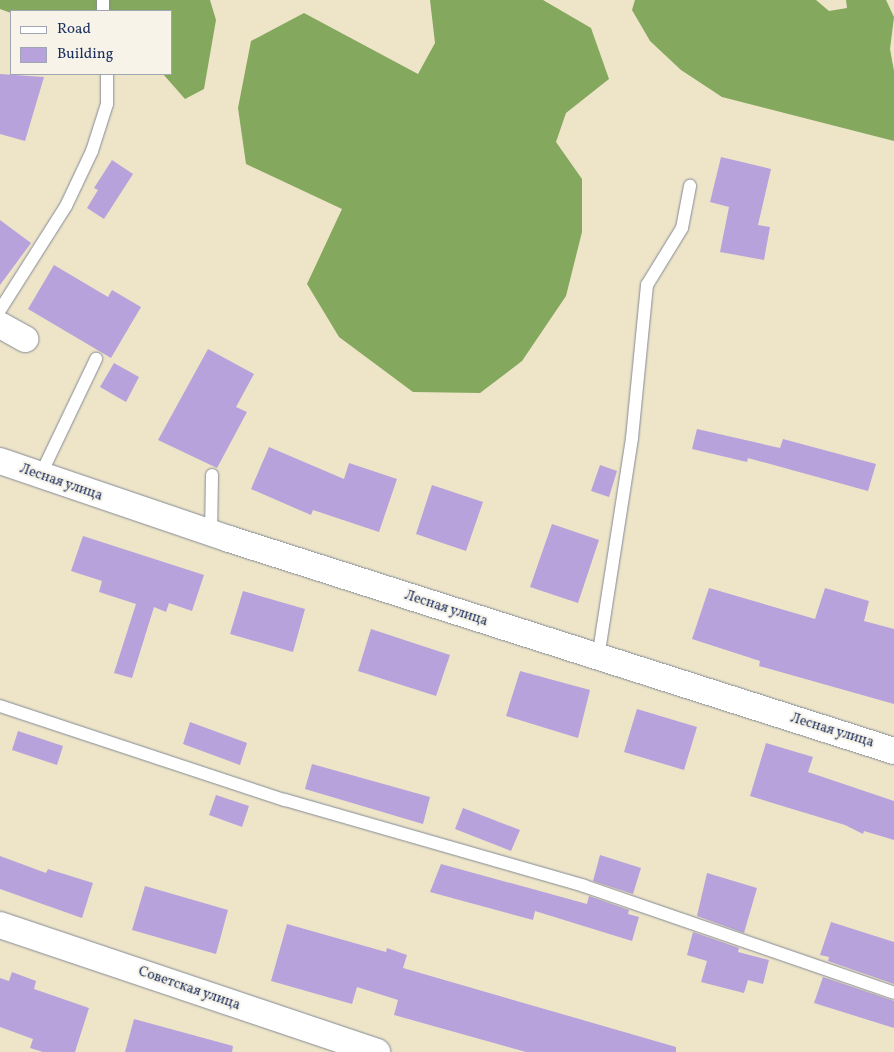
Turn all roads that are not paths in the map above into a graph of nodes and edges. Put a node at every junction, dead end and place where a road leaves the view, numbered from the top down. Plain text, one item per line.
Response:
1 (107, 75) edge
2 (690, 186) dead end
3 (0, 310) edge
4 (0, 325) edge
5 (25, 339) dead end
6 (96, 359) dead end
7 (0, 461) edge
8 (212, 475) dead end
9 (40, 476) junction
10 (211, 533) junction
11 (598, 658) junction
12 (0, 706) edge
13 (894, 751) edge
14 (0, 925) edge
15 (894, 992) edge
16 (377, 1052) edge

1 - 3 lane
2 - 11 lane
4 - 5 street
6 - 9 lane
7 - 9 street, Лесная улица
8 - 10 lane
9 - 10 street, Лесная улица
10 - 11 street, Лесная улица
11 - 13 street, Лесная улица
12 - 15 lane
14 - 16 street, Советская улица

